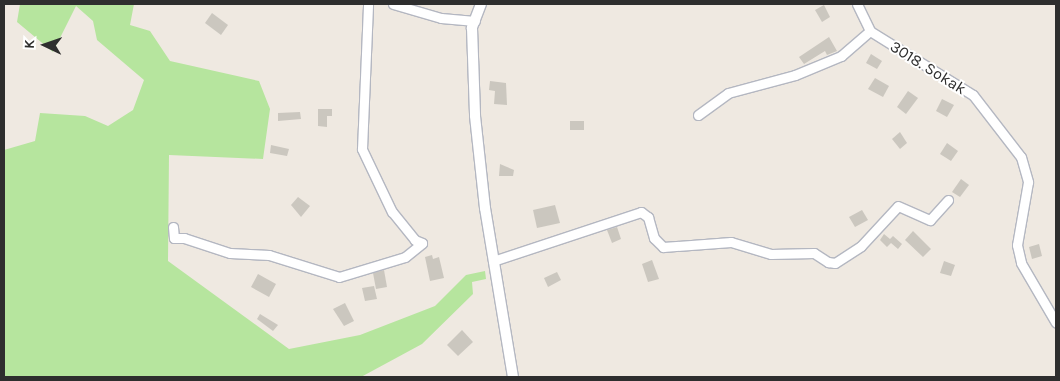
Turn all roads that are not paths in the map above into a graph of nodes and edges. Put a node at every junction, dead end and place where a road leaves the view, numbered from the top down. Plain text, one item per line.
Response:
1 (368, 4) edge
2 (393, 4) edge
3 (481, 4) edge
4 (857, 4) edge
5 (475, 21) junction
6 (870, 32) junction
7 (698, 115) dead end
8 (948, 200) dead end
9 (173, 227) dead end
10 (493, 260) junction
11 (1056, 323) edge
12 (513, 377) edge

1 - 9 street
2 - 5 street
3 - 5 street
4 - 6 street
5 - 10 street
6 - 7 street
6 - 11 street, 3018. Sokak
8 - 10 street
10 - 12 street

